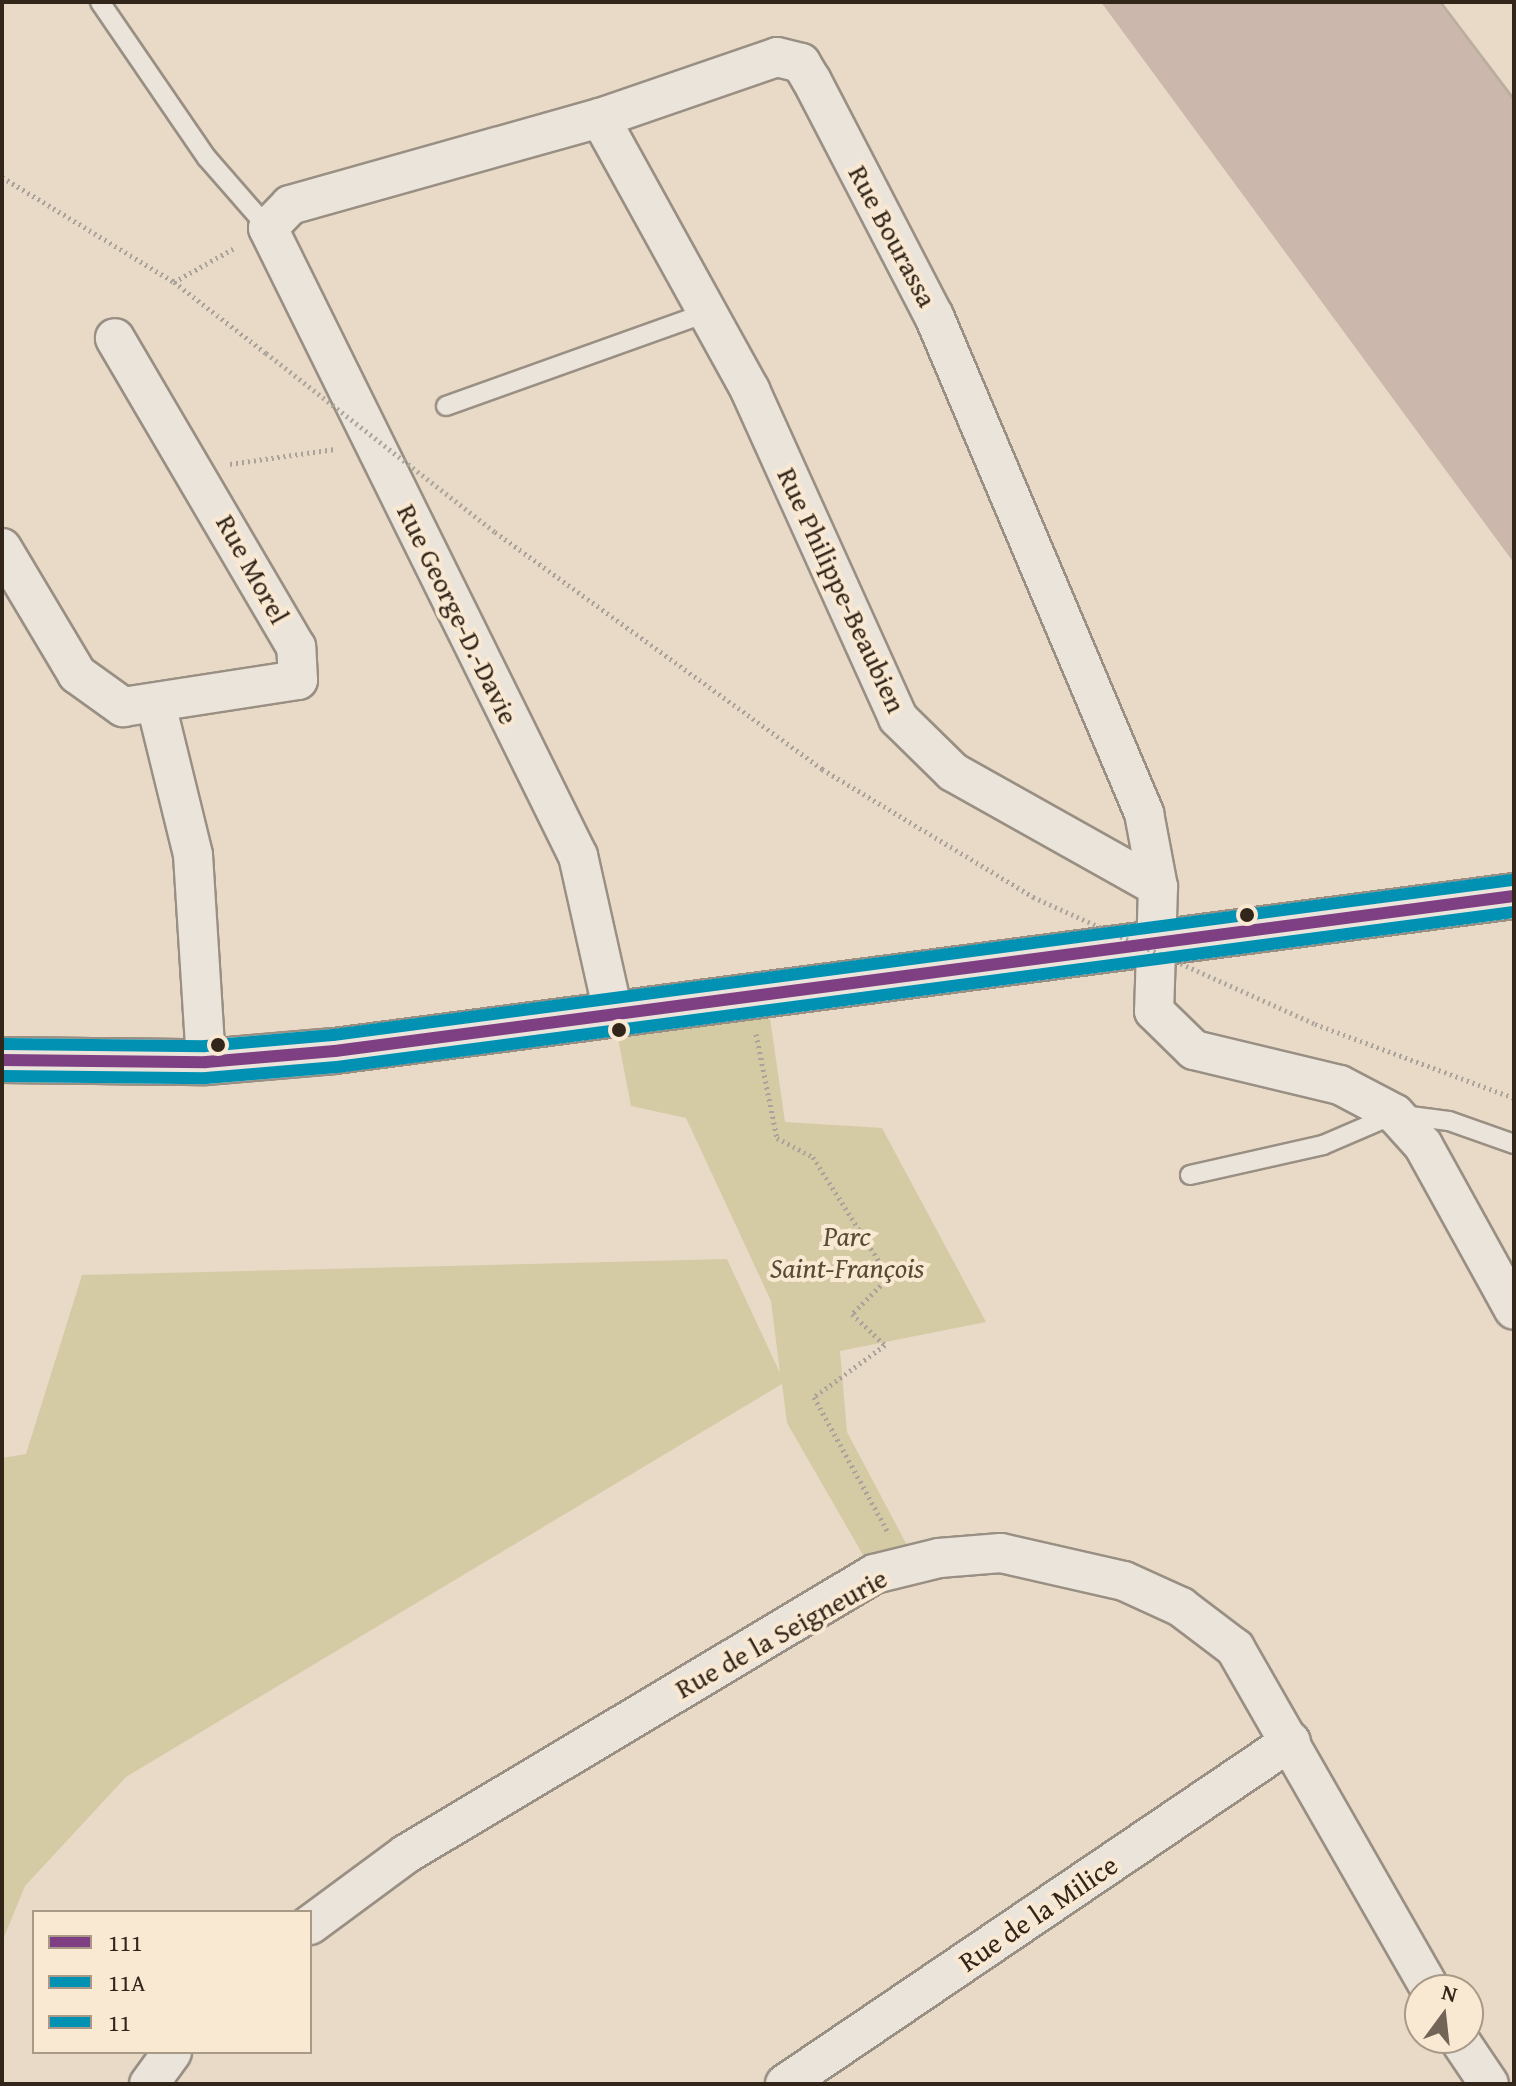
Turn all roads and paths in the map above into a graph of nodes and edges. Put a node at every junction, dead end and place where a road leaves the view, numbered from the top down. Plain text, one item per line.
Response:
1 (100, 2) edge
2 (600, 118) junction
3 (2, 177) edge
4 (268, 228) junction
5 (174, 282) junction
6 (709, 312) junction
7 (115, 338) dead end
8 (446, 406) dead end
9 (360, 446) junction
10 (197, 469) junction
11 (2, 548) edge
12 (156, 704) junction
13 (1158, 887) junction
14 (1514, 896) edge
15 (1158, 943) junction
16 (749, 999) junction
17 (613, 1012) junction
18 (2, 1060) edge
19 (206, 1062) junction
20 (1514, 1098) edge
21 (1395, 1114) junction
22 (1514, 1144) edge
23 (1190, 1175) dead end
24 (1514, 1310) edge
25 (907, 1566) junction
26 (1291, 1741) junction
27 (312, 1924) edge
28 (1422, 1974) edge
29 (171, 2054) edge
30 (1469, 2054) edge
31 (149, 2084) edge
32 (785, 2084) edge
33 (1489, 2084) edge

1 - 4 lane
2 - 4 street, Rue Bourassa
2 - 6 street, Rue Philippe-Beaubien
2 - 13 street, Rue Bourassa
3 - 5 path
4 - 5 path
4 - 9 street, Rue George-D.-Davie
5 - 20 path, bridge
6 - 8 lane
6 - 13 street, Rue Philippe-Beaubien
7 - 10 street, Rue Morel
9 - 10 path
9 - 17 street, Rue George-D.-Davie
10 - 12 street, Rue Morel
11 - 12 street
12 - 19 street
13 - 15 street, Rue Bourassa
14 - 15 street
15 - 16 street
15 - 21 street, Rue Bourassa
16 - 17 street
16 - 25 path
17 - 19 street
18 - 19 street
21 - 22 lane
21 - 23 lane
21 - 24 street
25 - 26 street, Rue de la Seigneurie
25 - 27 street, Rue de la Seigneurie
26 - 28 street, Rue de la Seigneurie
26 - 32 street, Rue de la Milice
29 - 31 street
30 - 33 street

